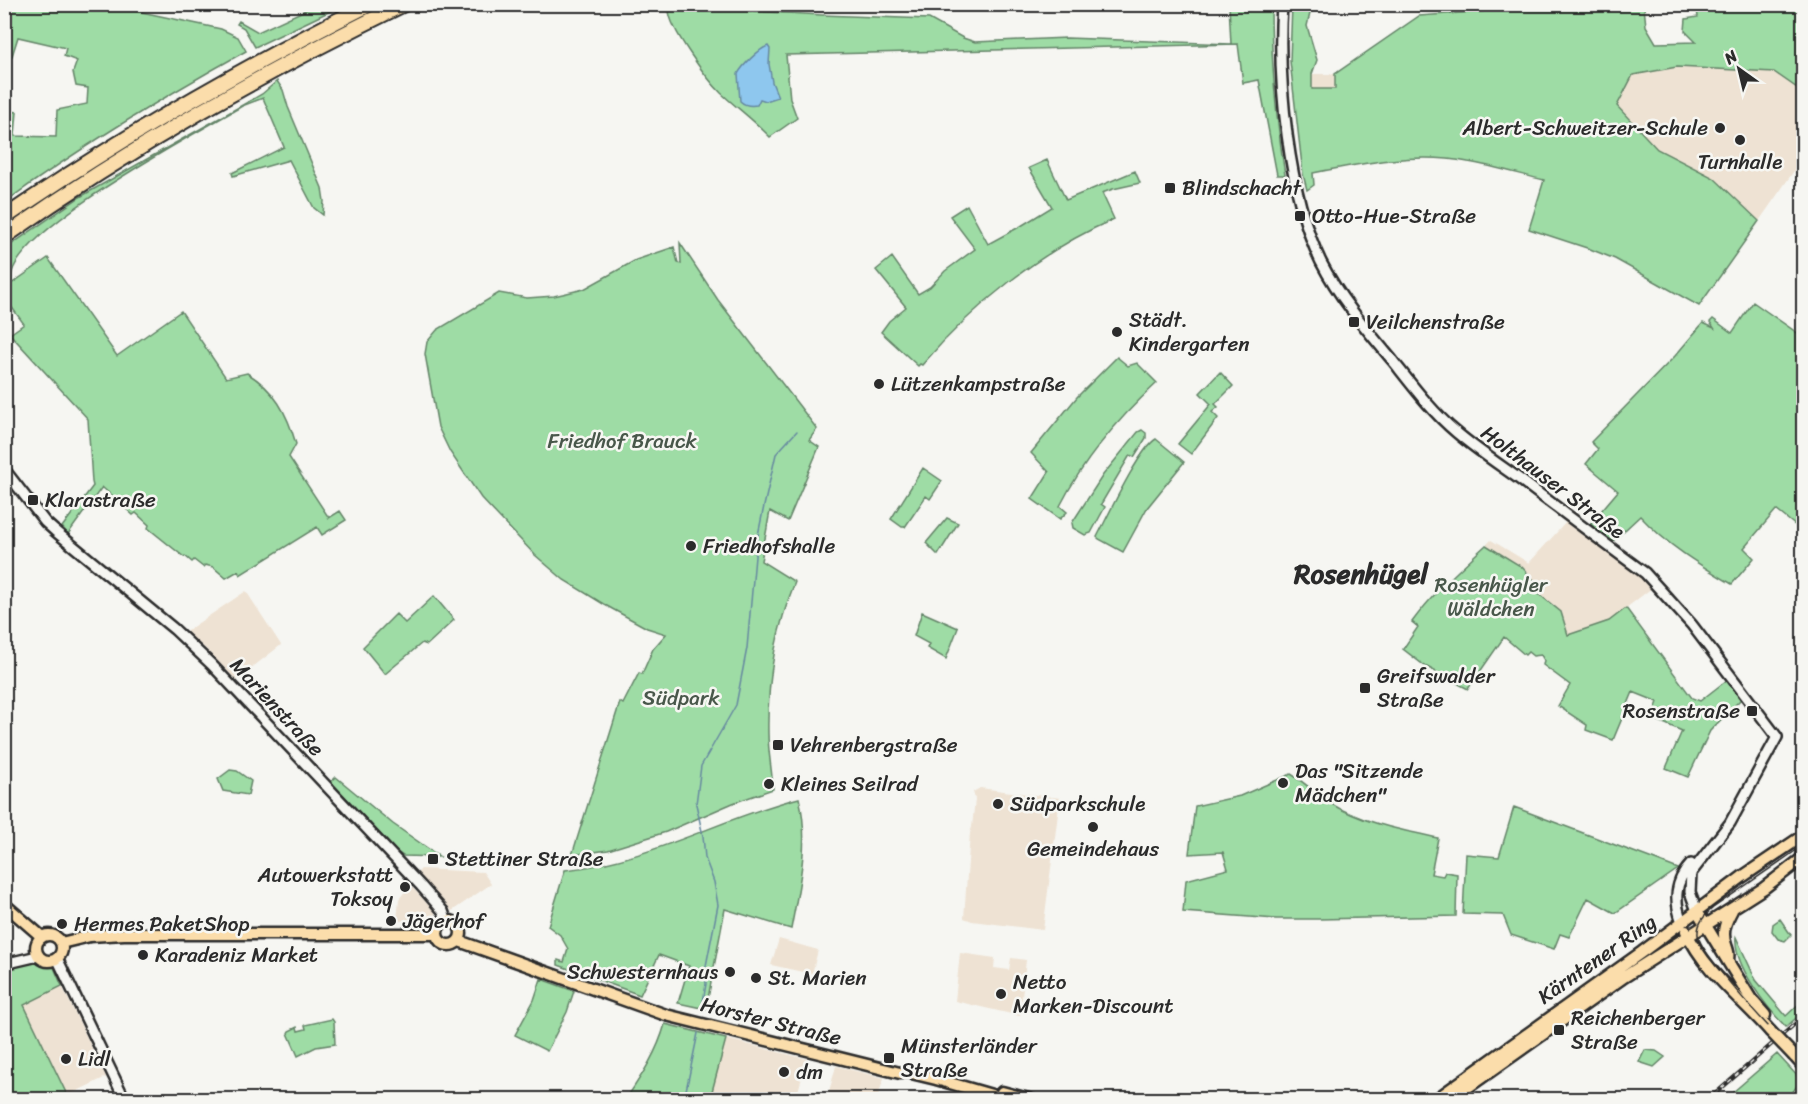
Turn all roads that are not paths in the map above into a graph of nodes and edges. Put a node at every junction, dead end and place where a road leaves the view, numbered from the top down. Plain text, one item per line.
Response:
1 (370, 4) edge
2 (404, 4) edge
3 (1282, 4) edge
4 (4, 218) edge
5 (4, 237) edge
6 (4, 469) edge
7 (1803, 835) edge
8 (1803, 857) edge
9 (1700, 859) junction
10 (4, 904) edge
11 (1732, 909) junction
12 (1697, 911) junction
13 (447, 921) junction
14 (1682, 922) junction
15 (1704, 926) junction
16 (437, 934) junction
17 (1688, 935) junction
18 (42, 937) junction
19 (460, 937) junction
20 (61, 943) junction
21 (37, 953) junction
22 (57, 958) junction
23 (1728, 960) junction
24 (4, 963) edge
25 (1772, 1029) junction
26 (1537, 1031) junction
27 (1798, 1056) edge
28 (1803, 1067) edge
29 (967, 1087) junction
30 (124, 1100) edge
31 (1009, 1100) edge
32 (1032, 1100) edge
33 (1435, 1100) edge
34 (1450, 1100) edge

1 - 4 highway
2 - 5 highway
3 - 9 street, Holthauser Straße
6 - 13 street, Marienstraße
7 - 12 main road, Kärntener Ring
8 - 11 main road, Kärntener Ring
9 - 12 street
9 - 14 street
10 - 18 main road
11 - 15 main road, Kärntener Ring
11 - 23 main road
12 - 14 main road, Kärntener Ring
12 - 15 main road
13 - 16 main road
13 - 19 main road
14 - 17 main road, Kärntener Ring
14 - 26 main road, Kärntener Ring
15 - 17 main road, Kärntener Ring
15 - 23 main road
16 - 19 main road
16 - 20 main road
17 - 25 main road
17 - 26 main road, Kärntener Ring
18 - 20 main road
18 - 21 main road
19 - 29 main road, Horster Straße
20 - 22 main road
21 - 22 main road
21 - 24 street
22 - 30 street
23 - 25 main road
25 - 27 main road, bridge
26 - 33 main road
26 - 34 main road
27 - 28 main road
29 - 31 main road, Horster Straße
29 - 32 main road, Horster Straße

